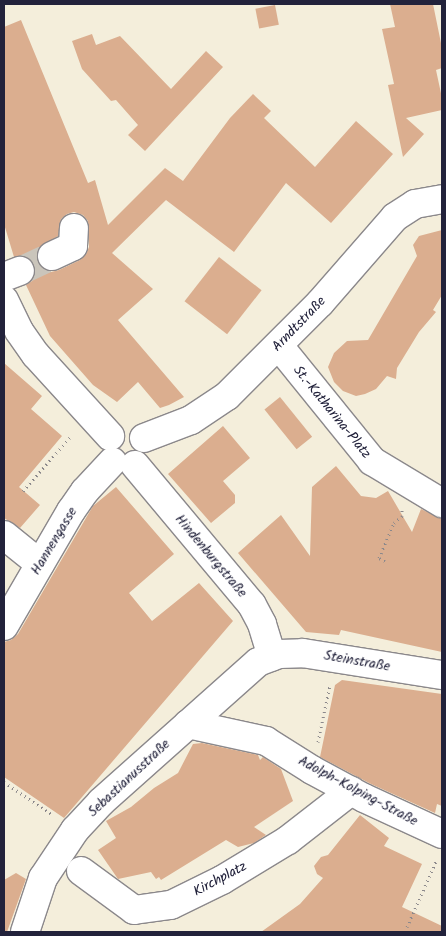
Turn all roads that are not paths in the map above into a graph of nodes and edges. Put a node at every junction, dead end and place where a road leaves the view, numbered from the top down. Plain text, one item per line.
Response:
1 (442, 199) edge
2 (74, 228) dead end
3 (52, 256) tunnel mouth
4 (5, 305) edge
5 (279, 346) junction
6 (144, 438) joint
7 (119, 454) junction
8 (442, 502) edge
9 (4, 535) edge
10 (29, 577) junction
11 (4, 626) edge
12 (272, 656) junction
13 (442, 675) edge
14 (188, 724) junction
15 (351, 791) junction
16 (440, 834) edge
17 (81, 871) dead end
18 (25, 932) edge

1 - 5 street, Arndtstraße
2 - 3 street
4 - 7 street, Hindenburgstraße
5 - 6 street, Arndtstraße
5 - 8 street, St.-Katharina-Platz
6 - 7 street, Hannengasse
7 - 10 street, Hannengasse
7 - 12 street, Hindenburgstraße
9 - 10 street
10 - 11 street, Hannengasse
12 - 13 street, Steinstraße
12 - 14 street, Sebastianusstraße
14 - 15 street, Adolph-Kolping-Straße
14 - 18 street, Sebastianusstraße
15 - 16 street, Adolph-Kolping-Straße
15 - 17 street, Kirchplatz

